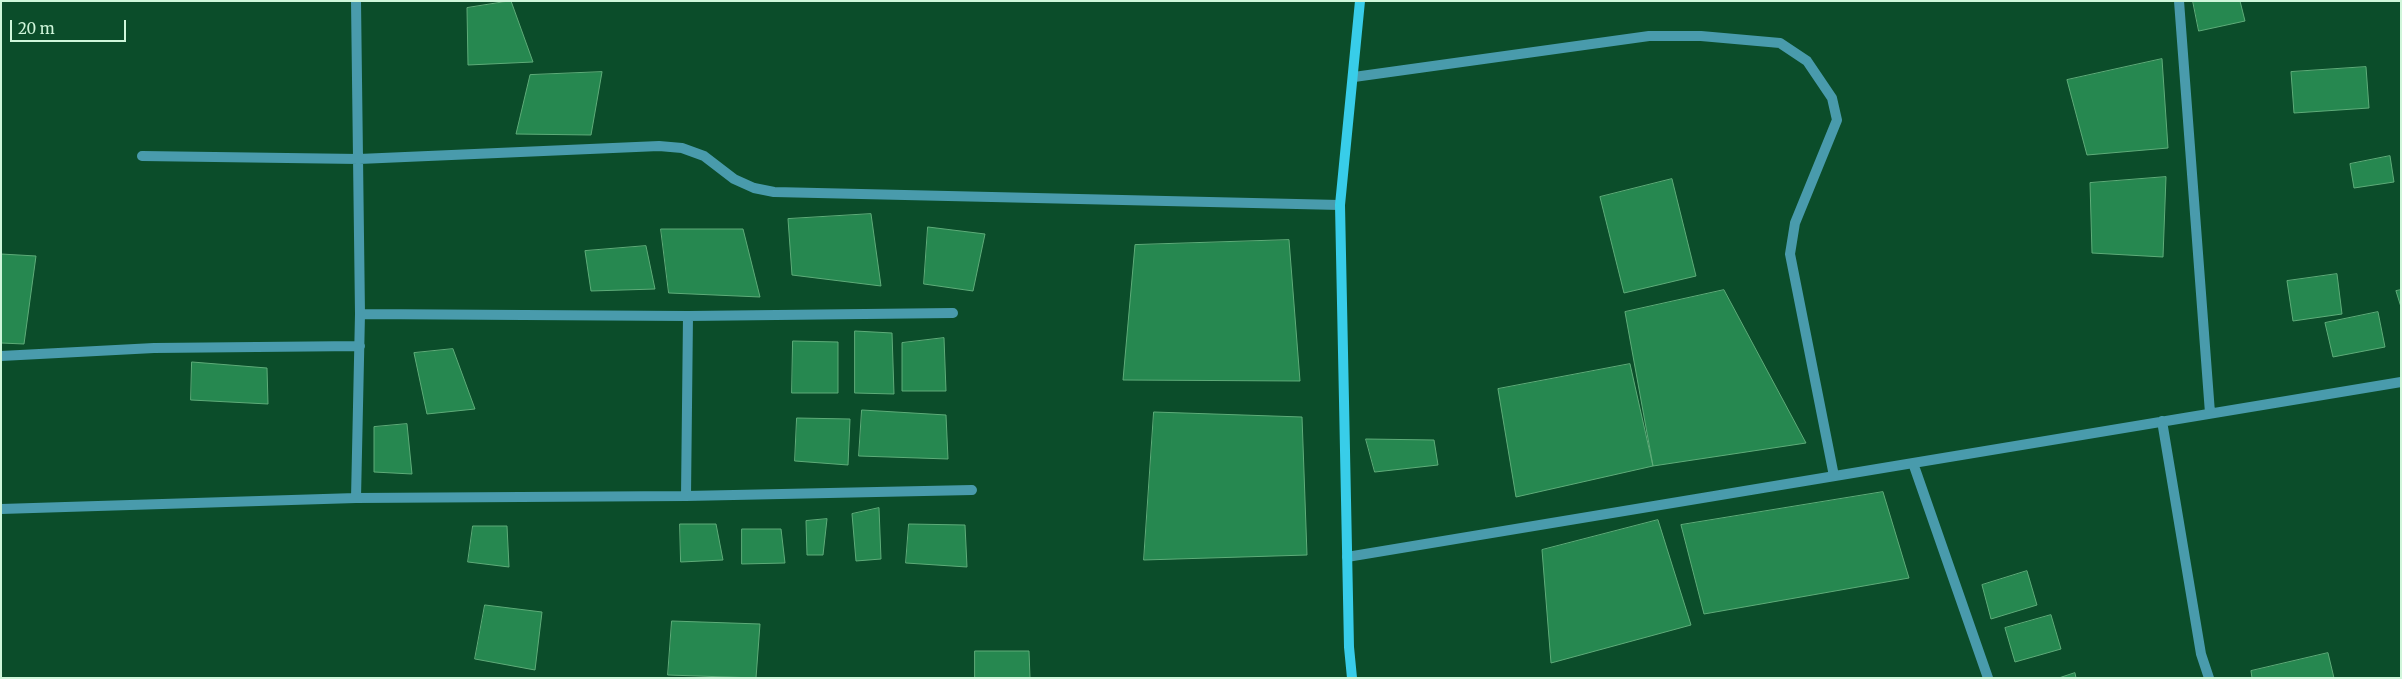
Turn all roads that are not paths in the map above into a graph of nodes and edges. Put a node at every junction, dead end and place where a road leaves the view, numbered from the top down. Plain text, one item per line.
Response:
1 (356, 1) edge
2 (1360, 1) edge
3 (2179, 1) edge
4 (1354, 77) junction
5 (142, 156) dead end
6 (359, 159) junction
7 (1340, 205) junction
8 (953, 313) dead end
9 (360, 314) junction
10 (688, 316) junction
11 (360, 346) junction
12 (1, 356) edge
13 (2401, 382) edge
14 (2210, 413) junction
15 (2162, 421) junction
16 (1913, 463) junction
17 (1834, 476) junction
18 (972, 490) dead end
19 (686, 496) junction
20 (356, 498) junction
21 (1, 509) edge
22 (1347, 557) junction
23 (1352, 678) edge
24 (1988, 678) edge
25 (2209, 678) edge

1 - 6 street
2 - 4 main road
3 - 14 street
4 - 7 main road
4 - 17 street
5 - 6 street
6 - 7 street
6 - 9 street
7 - 22 main road
8 - 10 street
9 - 10 street
9 - 11 street
10 - 19 street
11 - 12 street
11 - 20 street
13 - 14 street
14 - 15 street
15 - 16 street
15 - 25 street
16 - 17 street
16 - 24 street
17 - 22 street
18 - 19 street
19 - 20 street
20 - 21 street
22 - 23 main road

